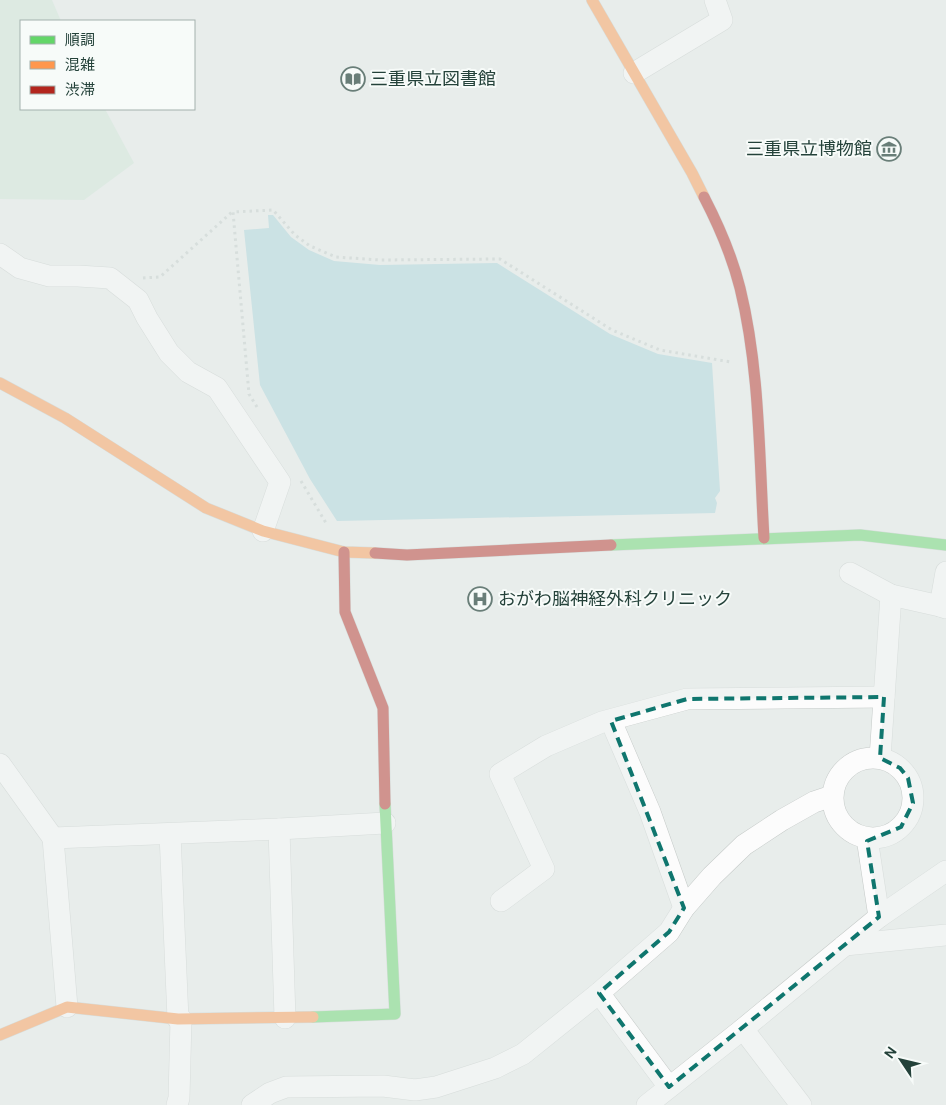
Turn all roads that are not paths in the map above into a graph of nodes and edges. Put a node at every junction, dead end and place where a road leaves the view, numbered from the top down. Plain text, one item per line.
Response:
1 (592, 0) edge
2 (715, 0) edge
3 (634, 73) junction
4 (0, 254) edge
5 (0, 383) edge
6 (263, 530) junction
7 (764, 538) junction
8 (946, 545) edge
9 (344, 552) junction
10 (946, 572) edge
11 (850, 573) dead end
12 (891, 595) junction
13 (943, 607) edge
14 (884, 697) junction
15 (611, 721) junction
16 (880, 758) junction
17 (0, 764) edge
18 (832, 796) junction
19 (385, 823) junction
20 (279, 829) junction
21 (170, 834) junction
22 (52, 838) junction
23 (867, 838) junction
24 (946, 871) edge
25 (501, 902) dead end
26 (684, 908) junction
27 (879, 917) junction
28 (946, 935) edge
29 (845, 945) junction
30 (599, 993) junction
31 (67, 1007) junction
32 (285, 1018) junction
33 (180, 1019) junction
34 (743, 1029) junction
35 (0, 1035) edge
36 (669, 1087) junction
37 (365, 1096) edge
38 (420, 1098) edge
39 (177, 1105) edge
40 (252, 1105) edge
41 (647, 1105) edge
42 (801, 1105) edge

1 - 3 street
2 - 3 street
3 - 7 street
4 - 6 street
5 - 6 street
6 - 9 street
7 - 8 street
7 - 9 street
9 - 19 street
10 - 13 street
11 - 12 street
12 - 13 street
12 - 14 street
14 - 15 street
14 - 16 street
15 - 25 street
15 - 26 street
16 - 18 street
16 - 23 street
17 - 22 street
18 - 23 street
18 - 26 street
19 - 20 street
19 - 32 street
20 - 21 street
20 - 32 street
21 - 22 street
21 - 33 street
22 - 31 street
23 - 27 street
24 - 27 street
26 - 30 street
27 - 29 street
28 - 29 street
29 - 34 street
30 - 36 street
30 - 38 street
31 - 33 street
31 - 35 street
32 - 33 street
33 - 39 street
34 - 36 street
34 - 42 street
36 - 41 street
37 - 38 street
37 - 40 street

